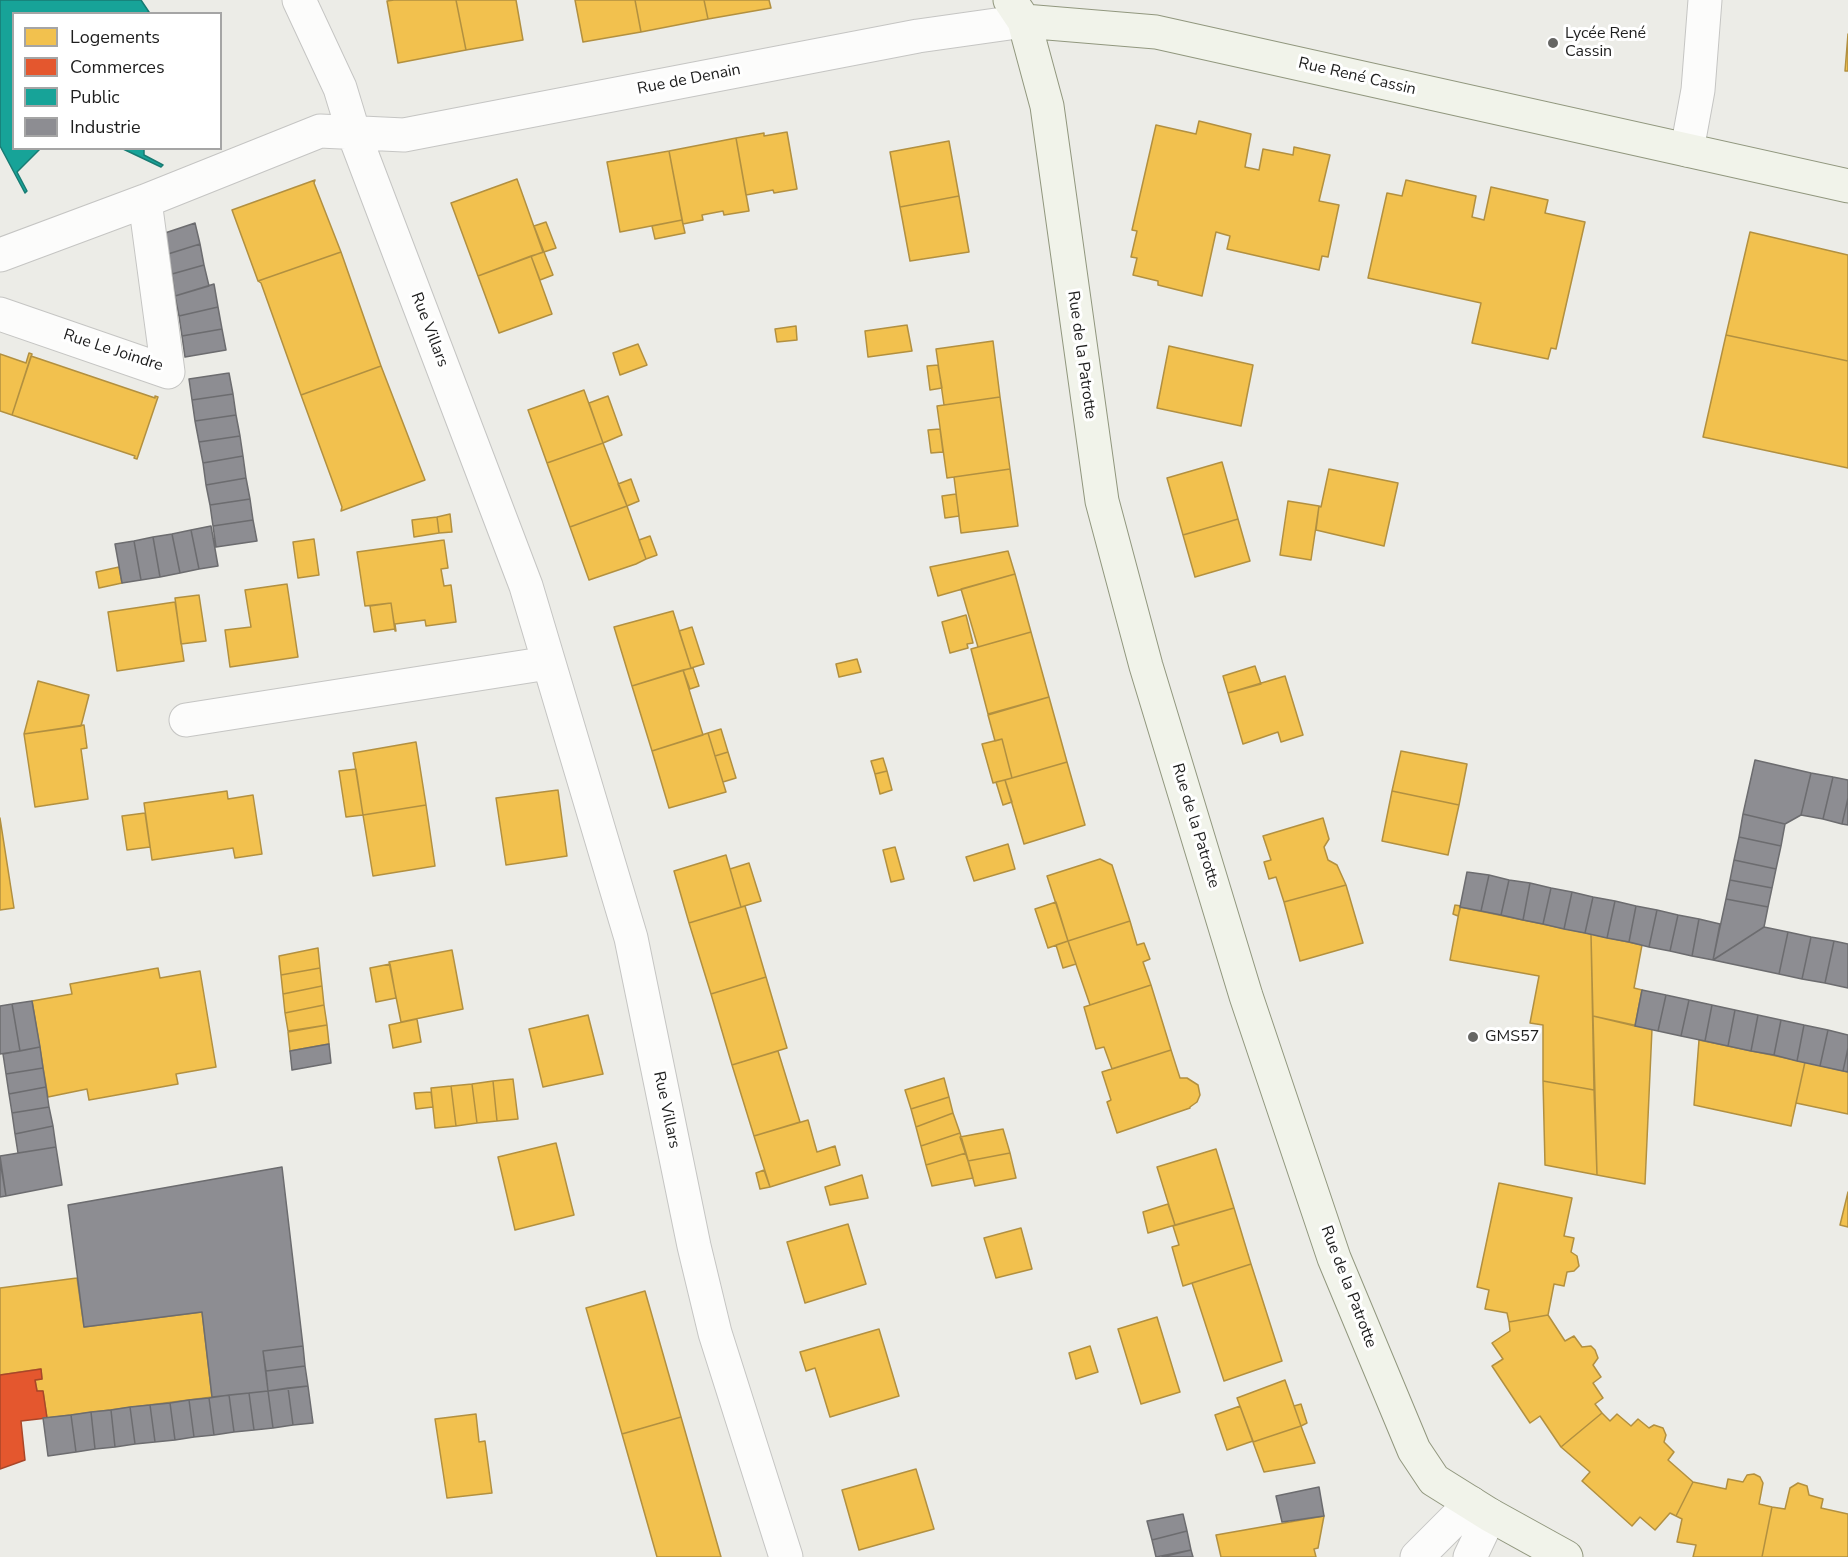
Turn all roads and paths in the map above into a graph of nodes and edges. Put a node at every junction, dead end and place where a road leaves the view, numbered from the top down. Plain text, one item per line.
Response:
1 (299, 0) edge
2 (1705, 0) edge
3 (1017, 10) edge
4 (354, 134) junction
5 (1687, 150) junction
6 (1848, 186) edge
7 (145, 201) junction
8 (0, 255) edge
9 (0, 314) edge
10 (548, 663) junction
11 (186, 720) dead end
12 (1480, 1509) junction
13 (786, 1557) edge
14 (1418, 1557) edge
15 (1470, 1557) edge
16 (1566, 1557) edge

1 - 4 street, Rue Villars
2 - 5 street
3 - 4 street, Rue de Denain
3 - 5 street, Rue René Cassin
3 - 12 street, Rue de la Patrotte
4 - 7 street
4 - 10 street, Rue Villars
5 - 6 street, Rue René Cassin
7 - 8 street
7 - 9 street, Rue Le Joindre
10 - 11 street
10 - 13 street, Rue Villars
12 - 14 street
12 - 15 street
12 - 16 street, Rue de la Patrotte

